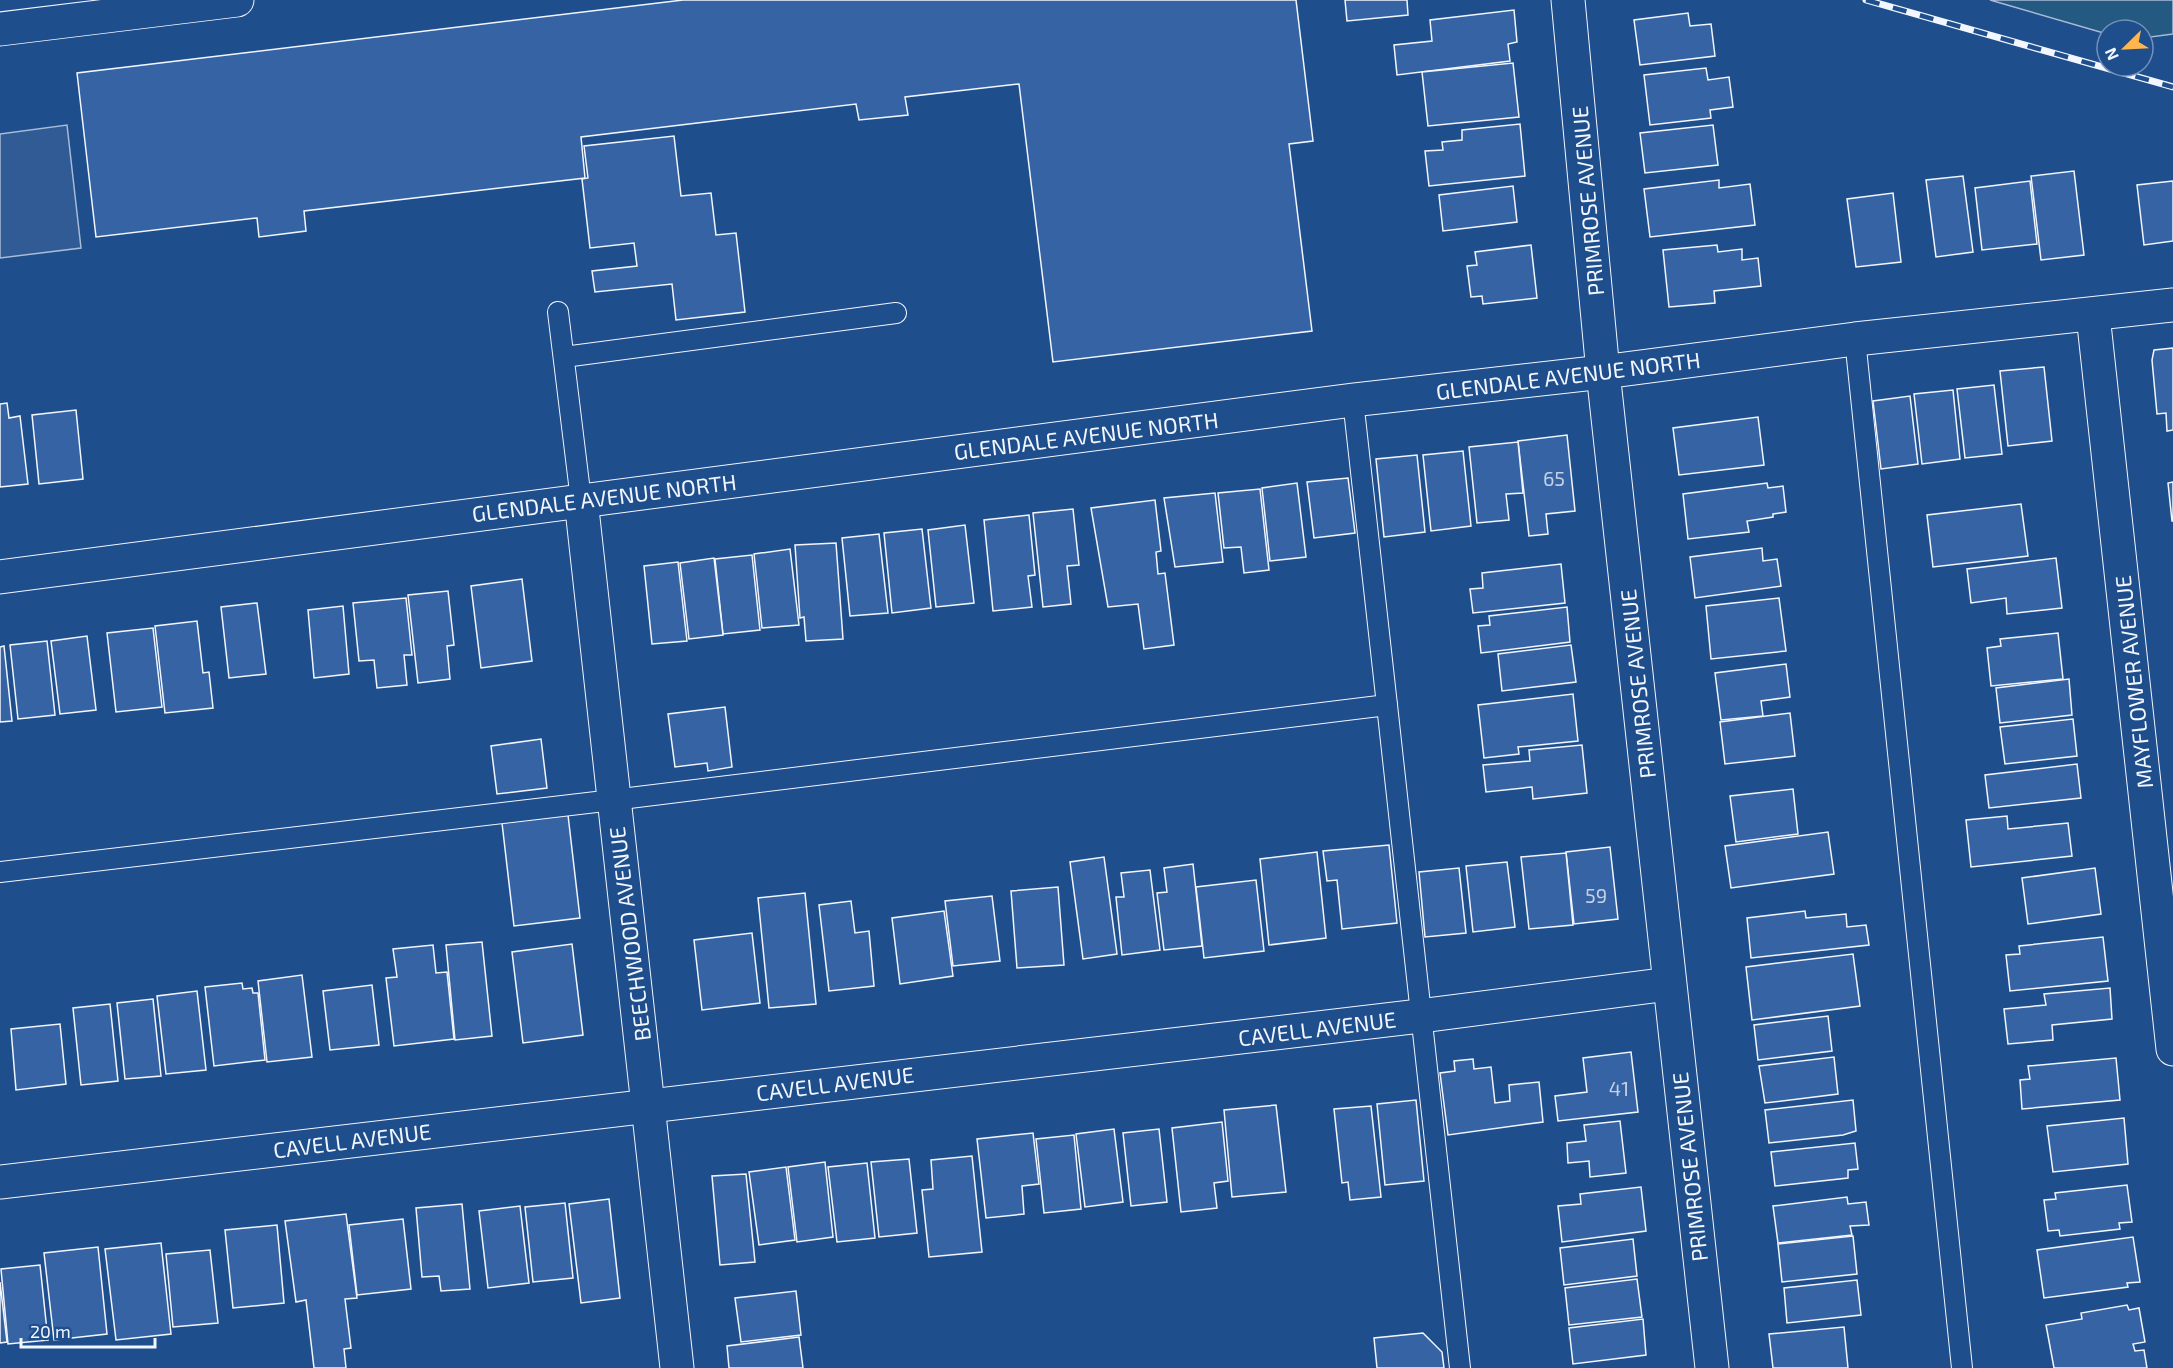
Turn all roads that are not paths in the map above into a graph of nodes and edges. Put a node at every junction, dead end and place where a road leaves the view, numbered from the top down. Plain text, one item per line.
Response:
1 (237, 0) edge
2 (1568, 0) edge
3 (0, 29) edge
4 (2173, 305) edge
5 (558, 312) dead end
6 (896, 313) dead end
7 (2093, 315) junction
8 (1856, 339) junction
9 (564, 357) junction
10 (1603, 372) junction
11 (1353, 400) junction
12 (581, 500) junction
13 (0, 577) edge
14 (1387, 705) junction
15 (613, 800) junction
16 (0, 872) edge
17 (1669, 984) junction
18 (1420, 1016) junction
19 (2173, 1049) edge
20 (649, 1105) junction
21 (0, 1182) edge
22 (677, 1368) edge
23 (1460, 1368) edge
24 (1712, 1368) edge
25 (1962, 1368) edge

1 - 3 street
2 - 10 street, PRIMROSE AVENUE
4 - 7 street, GLENDALE AVENUE NORTH
5 - 9 lane
6 - 9 lane
7 - 8 street, GLENDALE AVENUE NORTH
7 - 19 street, MAYFLOWER AVENUE
8 - 10 street, GLENDALE AVENUE NORTH
8 - 25 lane
9 - 12 lane
10 - 11 street, GLENDALE AVENUE NORTH
10 - 17 street, PRIMROSE AVENUE
11 - 12 street, GLENDALE AVENUE NORTH
11 - 14 lane
12 - 13 street, GLENDALE AVENUE NORTH
12 - 15 street, BEECHWOOD AVENUE
14 - 15 lane
14 - 18 lane
15 - 16 lane
15 - 20 street, BEECHWOOD AVENUE
17 - 18 street, CAVELL AVENUE
17 - 24 street, PRIMROSE AVENUE
18 - 20 street, CAVELL AVENUE
18 - 23 lane
20 - 21 street, CAVELL AVENUE
20 - 22 street, BEECHWOOD AVENUE

